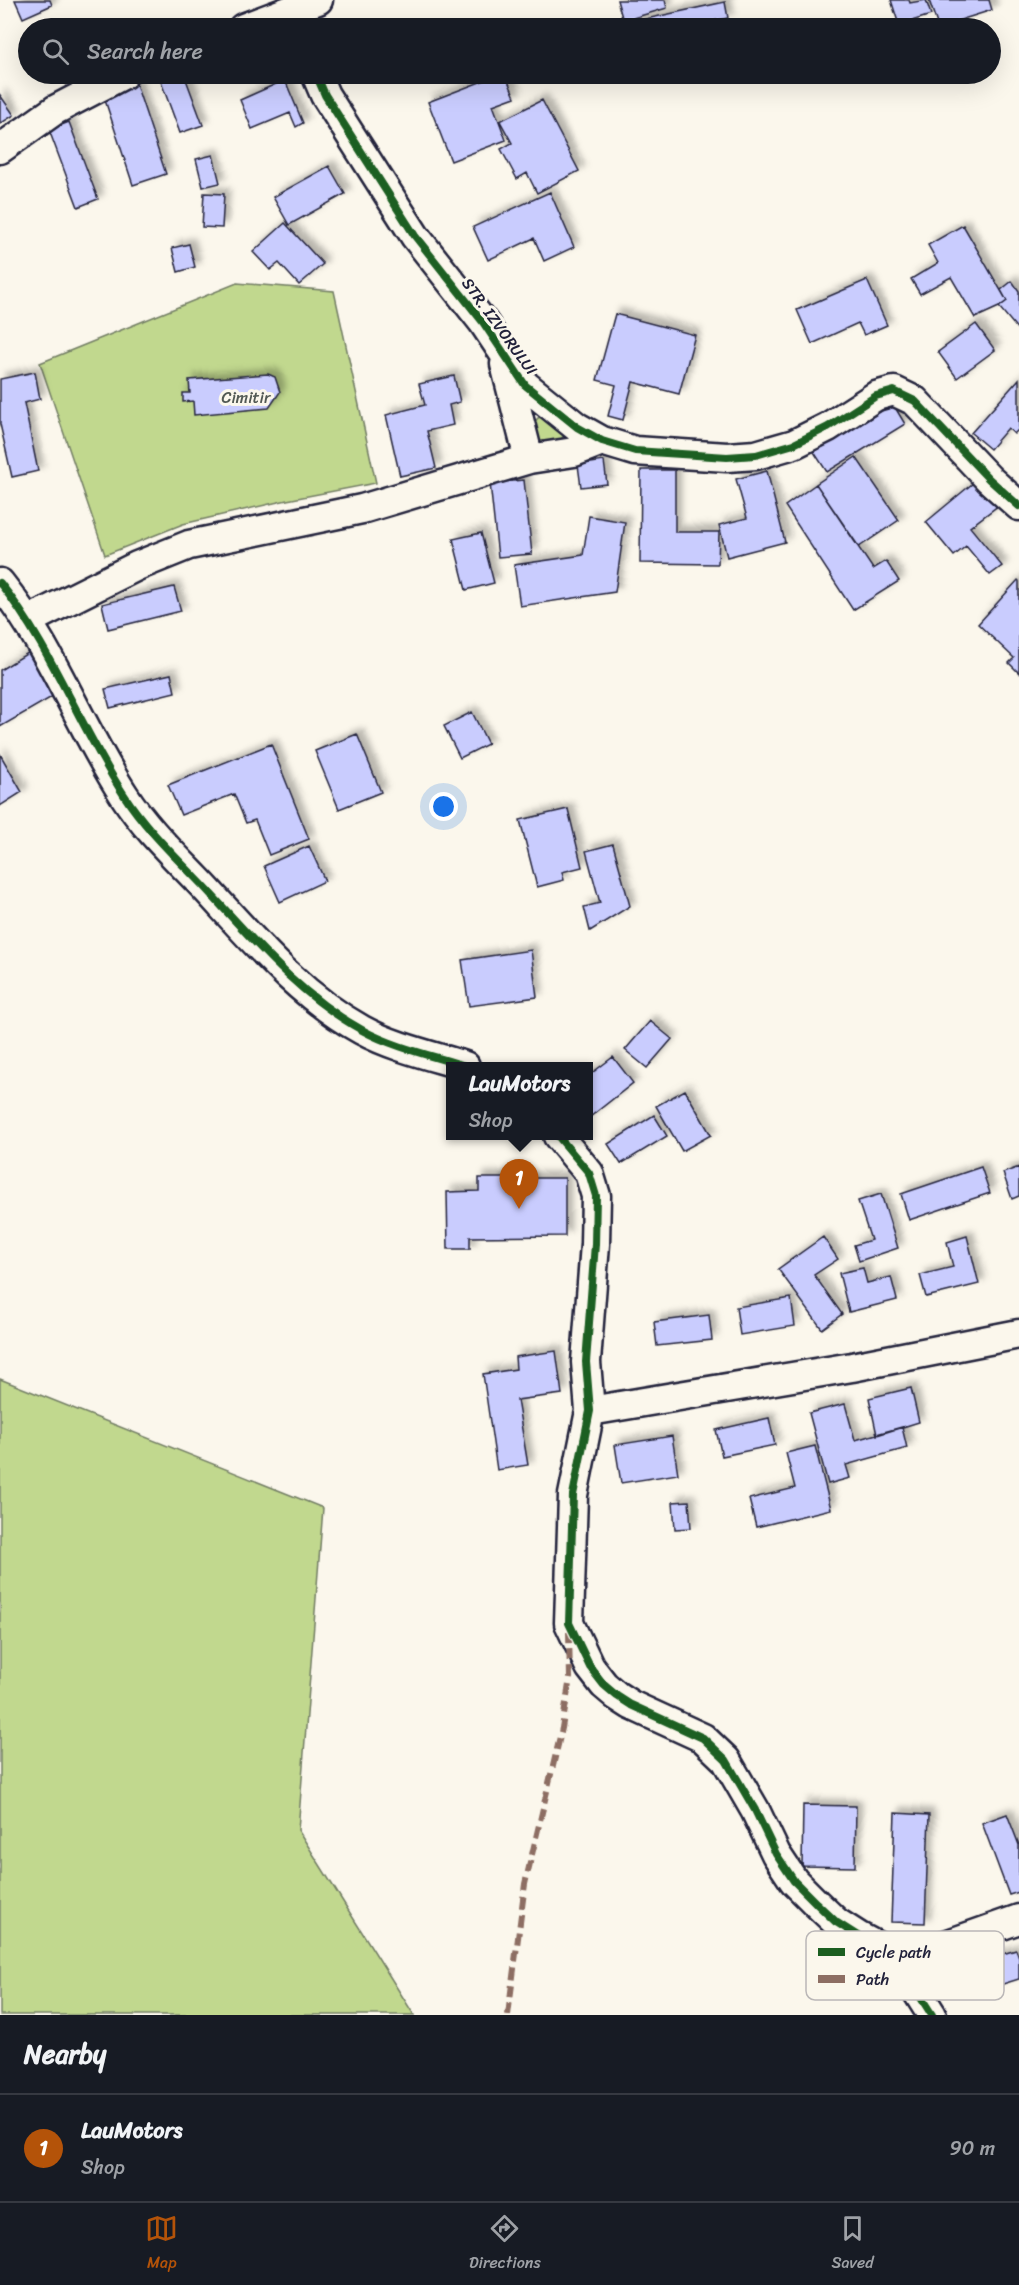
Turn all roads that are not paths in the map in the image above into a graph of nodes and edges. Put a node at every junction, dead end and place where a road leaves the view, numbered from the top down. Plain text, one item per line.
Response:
1 (304, 13) edge
2 (284, 18) edge
3 (105, 84) edge
4 (320, 84) edge
5 (0, 149) edge
6 (501, 348) junction
7 (602, 441) junction
8 (529, 459) junction
9 (1019, 506) edge
10 (0, 583) edge
11 (27, 621) junction
12 (453, 1062) edge
13 (561, 1140) edge
14 (1019, 1334) edge
15 (590, 1411) junction
16 (1019, 1920) edge
17 (850, 1931) edge
18 (987, 1931) edge
19 (922, 2000) edge
20 (932, 2015) edge

1 - 2 street
3 - 5 street
4 - 6 street, STR. IZVORULUI
6 - 7 street, STR. IZVORULUI
6 - 8 street
7 - 8 street
7 - 9 street, STR. IZVORULUI
8 - 11 street
10 - 11 street
11 - 12 street
13 - 15 street
14 - 15 street
15 - 17 street
16 - 18 street
19 - 20 street

